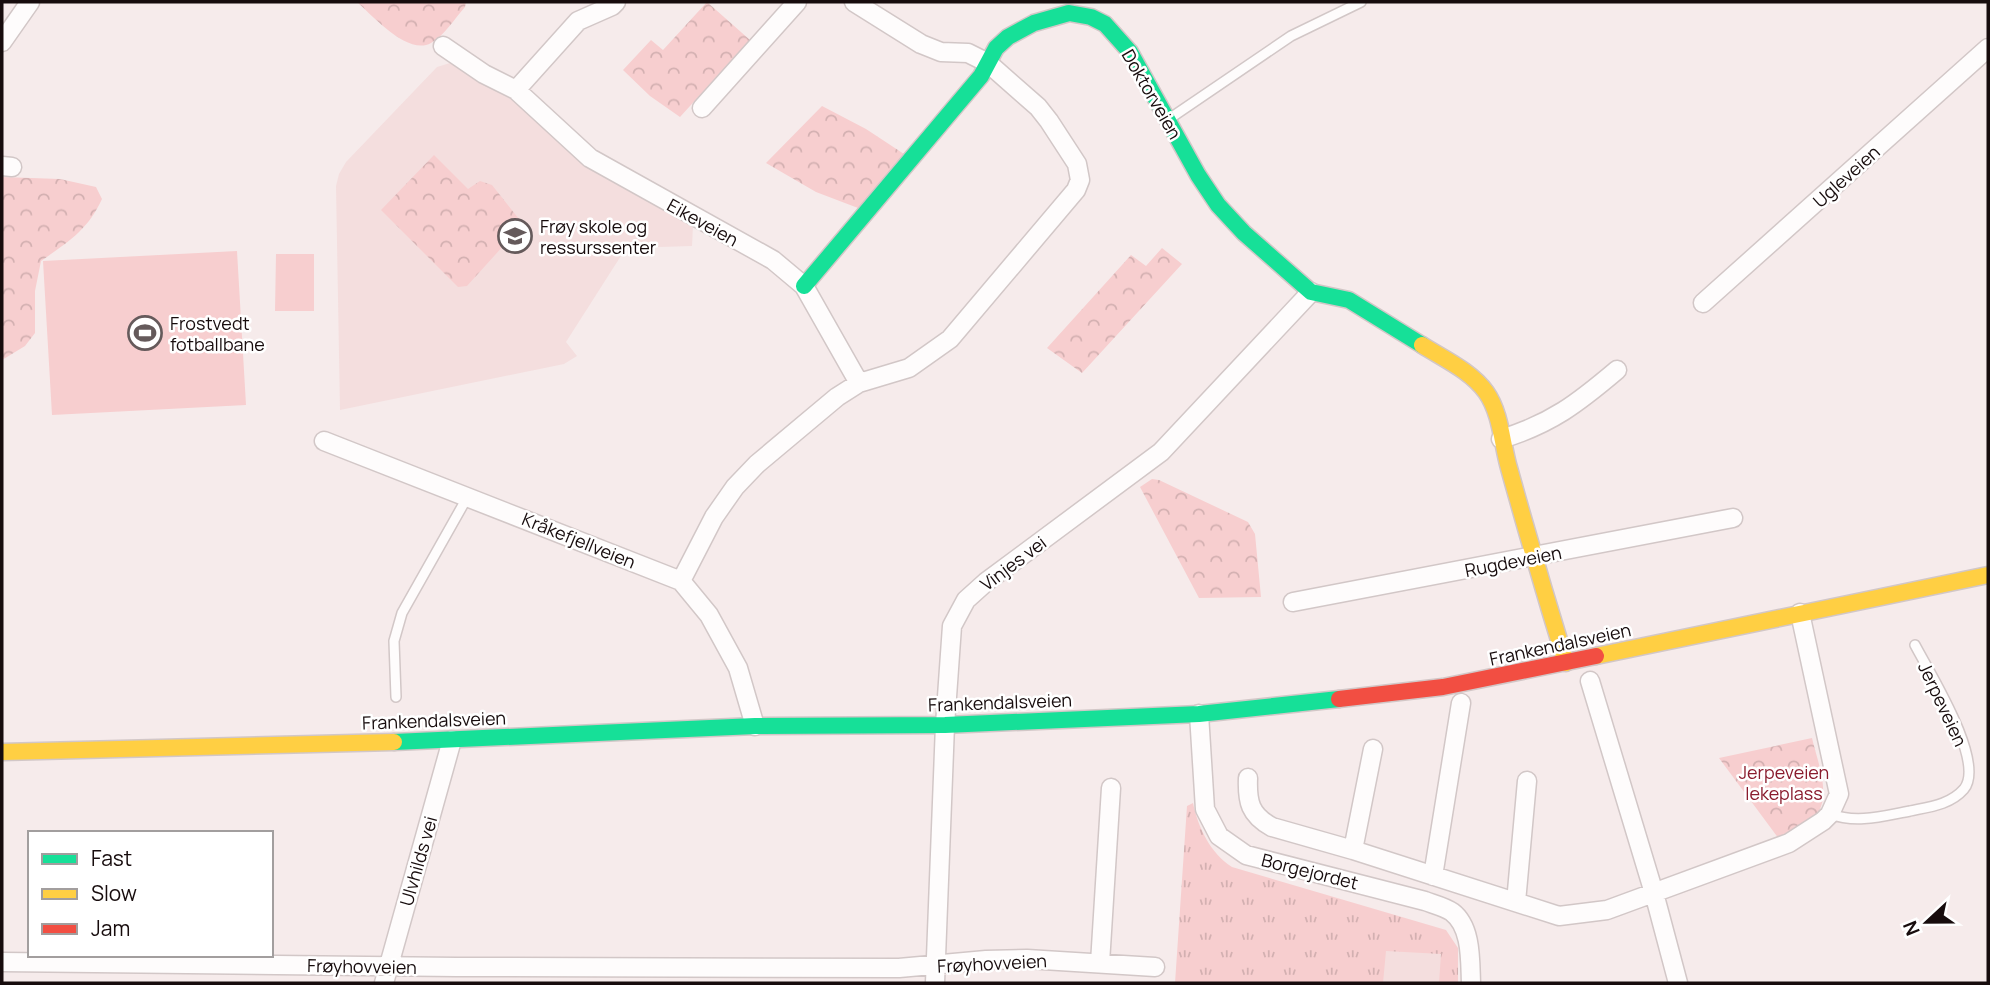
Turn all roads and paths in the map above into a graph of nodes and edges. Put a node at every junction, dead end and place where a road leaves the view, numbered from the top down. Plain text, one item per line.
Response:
1 (30, 2) edge
2 (616, 2) edge
3 (797, 2) edge
4 (854, 2) edge
5 (1361, 2) edge
6 (2, 42) edge
7 (443, 46) dead end
8 (1988, 48) edge
9 (988, 62) junction
10 (516, 90) junction
11 (702, 108) dead end
12 (1168, 120) junction
13 (804, 286) junction
14 (1311, 292) junction
15 (1703, 303) dead end
16 (1617, 370) dead end
17 (859, 383) junction
18 (1501, 439) junction
19 (324, 441) dead end
20 (468, 496) junction
21 (1733, 518) dead end
22 (1534, 558) junction
23 (1988, 575) edge
24 (681, 581) junction
25 (1293, 602) dead end
26 (1800, 613) junction
27 (1915, 645) dead end
28 (1566, 663) junction
29 (1590, 681) dead end
30 (396, 697) dead end
31 (1461, 703) dead end
32 (1199, 714) junction
33 (945, 725) junction
34 (755, 726) junction
35 (452, 740) junction
36 (1373, 749) dead end
37 (2, 752) edge
38 (1248, 778) dead end
39 (1527, 780) dead end
40 (1111, 788) dead end
41 (1830, 814) junction
42 (1353, 850) junction
43 (1433, 876) junction
44 (1654, 892) junction
45 (1516, 902) junction
46 (2, 962) edge
47 (1100, 962) junction
48 (1155, 967) dead end
49 (386, 975) edge
50 (935, 975) edge
51 (1471, 983) edge
52 (1678, 983) edge

1 - 6 street
2 - 10 street
3 - 11 street
4 - 9 street
5 - 12 lane
7 - 10 street, Eikeveien
8 - 15 street, Ugleveien
9 - 12 main road, Doktorveien
9 - 13 main road, Doktorveien
9 - 17 street
10 - 13 street, Eikeveien
12 - 14 main road, Doktorveien
13 - 17 street, Eikeveien
14 - 18 main road, Doktorveien
14 - 33 street, Vinjes vei
16 - 18 street
17 - 24 street
18 - 22 main road, Doktorveien
19 - 20 street, Kråkefjellveien
20 - 24 street, Kråkefjellveien
20 - 30 lane
21 - 22 street, Rugdeveien
22 - 25 street, Rugdeveien
22 - 28 main road, Doktorveien
23 - 26 main road, Frankendalsveien
24 - 34 street, Kråkefjellveien
26 - 28 main road, Frankendalsveien
26 - 41 street
27 - 41 lane, Jerpeveien
28 - 32 main road, Frankendalsveien
29 - 44 street
31 - 43 street
32 - 33 main road, Frankendalsveien
32 - 51 street, Borgejordet
33 - 34 main road, Frankendalsveien
33 - 50 street, Vinjes vei
34 - 35 main road, Frankendalsveien
35 - 37 main road, Frankendalsveien
35 - 49 street, Ulvhilds vei
36 - 42 street
38 - 42 street
39 - 45 street
40 - 47 street
41 - 44 street
42 - 43 street
43 - 45 street
44 - 45 street
44 - 52 street
46 - 49 street, Frøyhovveien
47 - 48 street, Frøyhovveien
47 - 50 street, Frøyhovveien
49 - 50 street, Frøyhovveien

